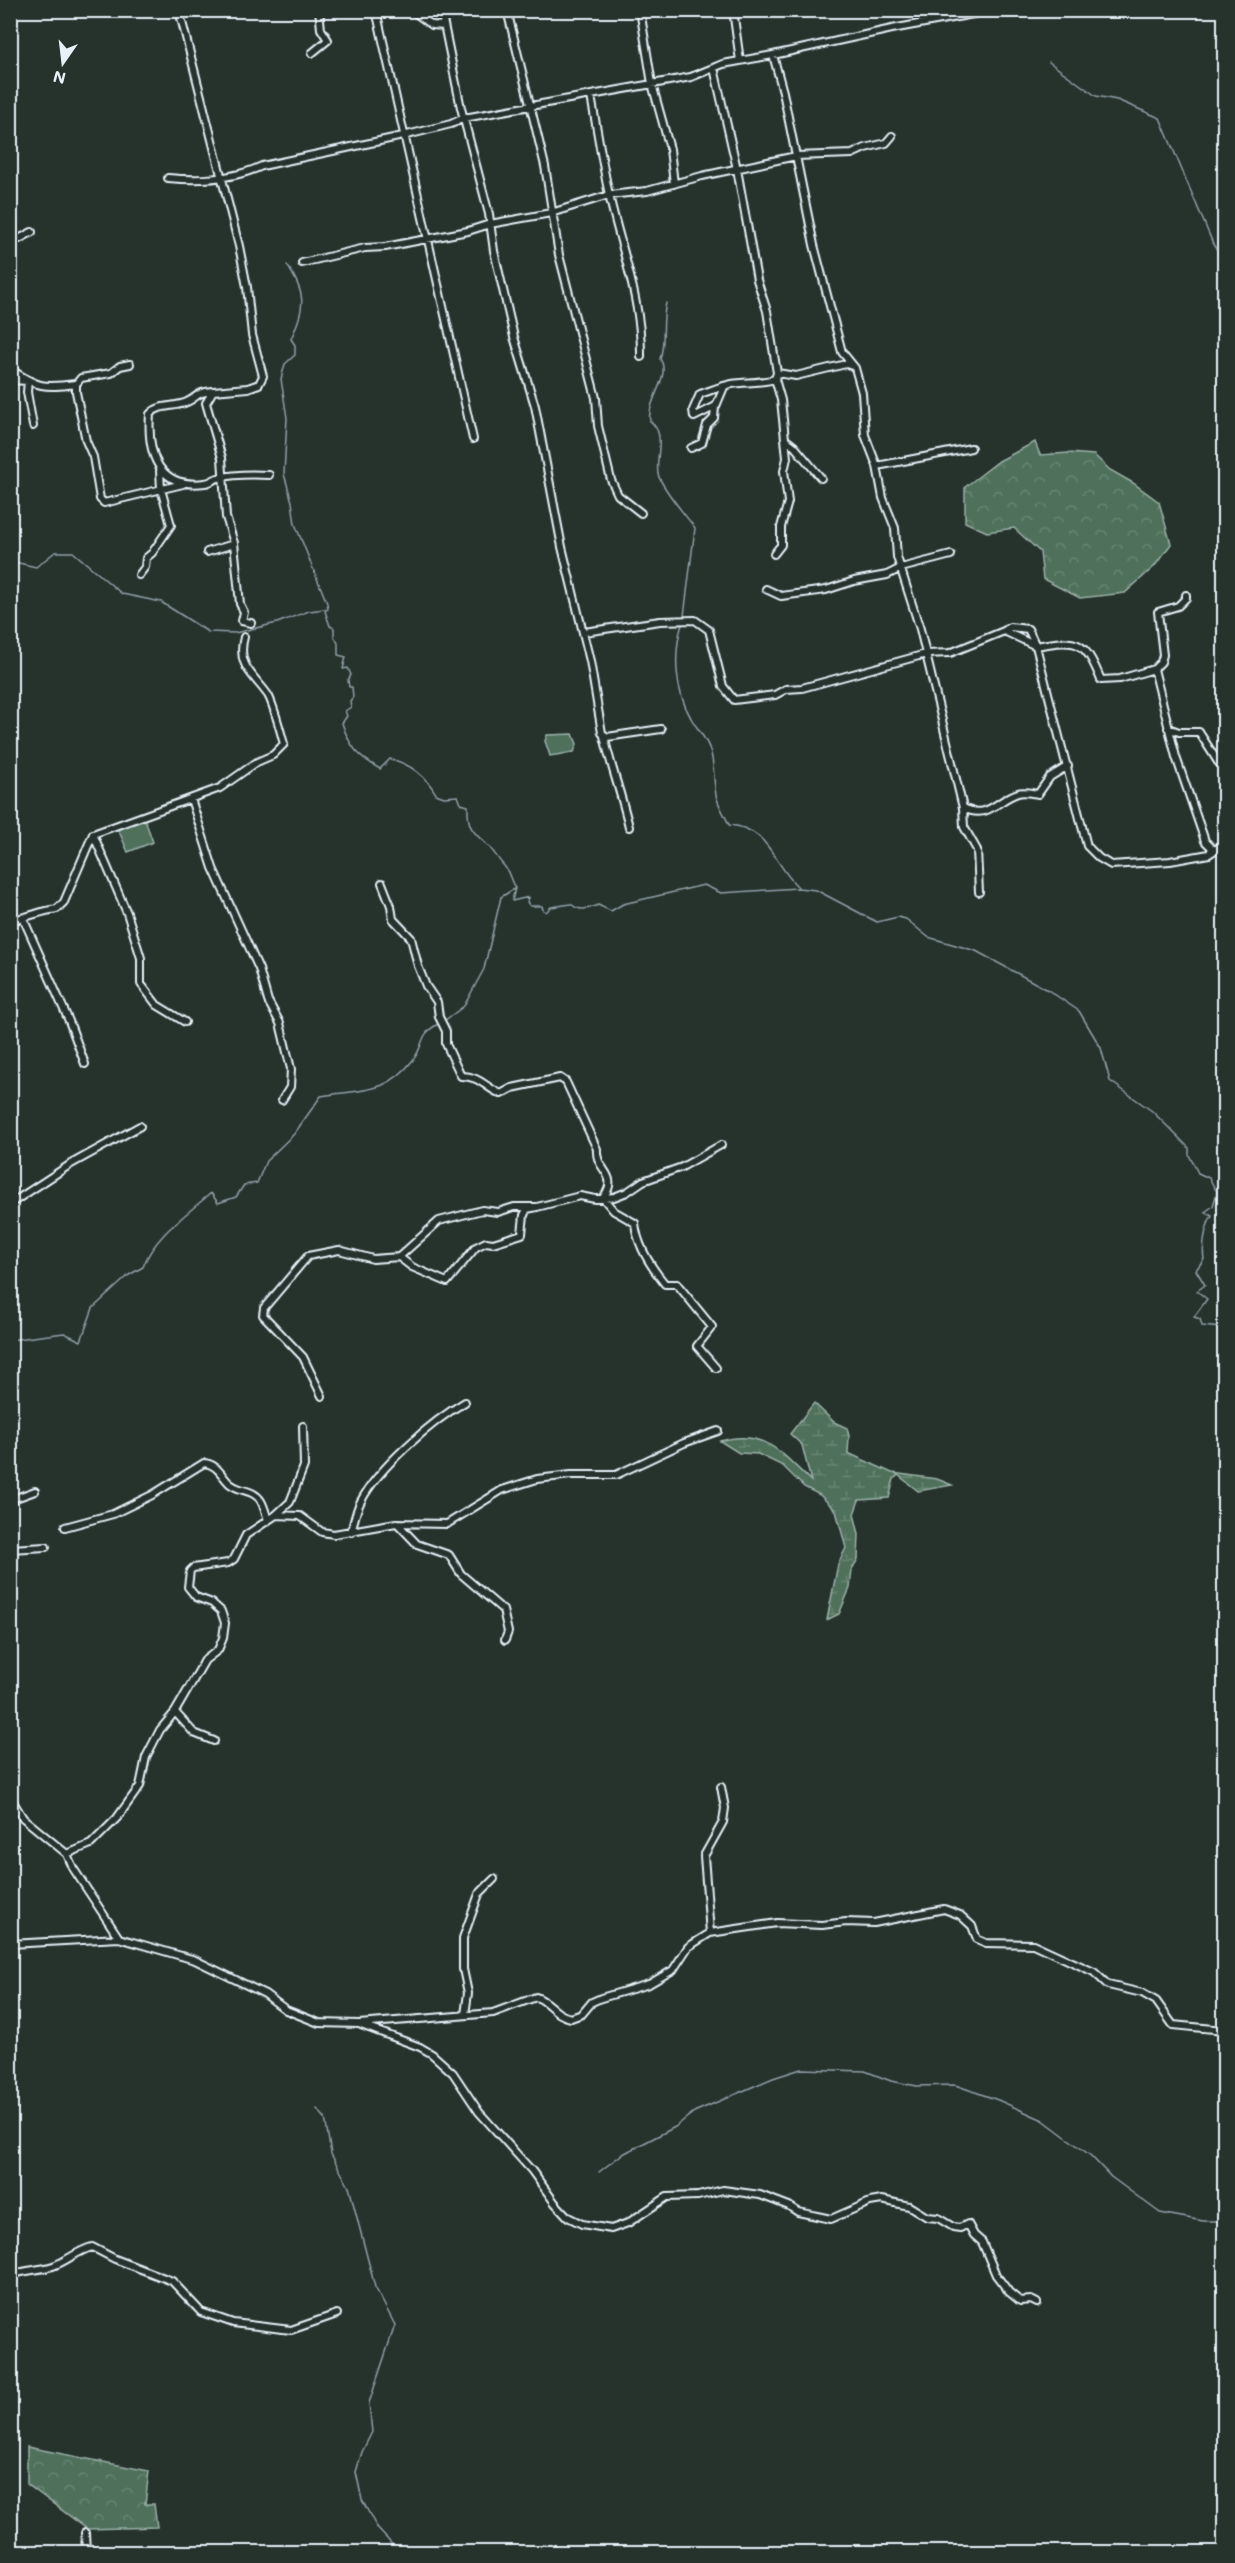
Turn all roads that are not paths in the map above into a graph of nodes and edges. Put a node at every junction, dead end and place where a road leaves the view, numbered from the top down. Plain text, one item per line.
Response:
1 (179, 10) edge
2 (319, 10) edge
3 (376, 10) edge
4 (411, 10) edge
5 (441, 10) edge
6 (507, 10) edge
7 (640, 10) edge
8 (733, 10) edge
9 (995, 10) edge
10 (1084, 10) edge
11 (1096, 10) edge
12 (444, 26) junction
13 (312, 53) dead end
14 (773, 55) junction
15 (740, 62) junction
16 (714, 68) junction
17 (652, 84) junction
18 (591, 96) junction
19 (532, 107) junction
20 (464, 118) junction
21 (403, 136) junction
22 (892, 136) dead end
23 (796, 156) junction
24 (737, 169) junction
25 (222, 177) junction
26 (168, 178) dead end
27 (674, 184) junction
28 (609, 195) junction
29 (551, 213) junction
30 (490, 224) junction
31 (32, 232) dead end
32 (10, 239) edge
33 (429, 239) junction
34 (302, 263) dead end
35 (641, 357) dead end
36 (130, 364) dead end
37 (855, 368) junction
38 (10, 369) edge
39 (776, 376) junction
40 (10, 380) edge
41 (28, 381) junction
42 (76, 384) junction
43 (724, 387) junction
44 (213, 392) junction
45 (715, 407) junction
46 (33, 426) dead end
47 (473, 439) dead end
48 (785, 439) junction
49 (691, 448) dead end
50 (971, 448) dead end
51 (877, 466) junction
52 (160, 471) junction
53 (269, 475) dead end
54 (223, 478) junction
55 (821, 478) dead end
56 (188, 483) junction
57 (161, 489) junction
58 (641, 513) dead end
59 (234, 544) junction
60 (207, 552) dead end
61 (774, 554) dead end
62 (951, 555) dead end
63 (901, 568) junction
64 (139, 575) dead end
65 (766, 589) dead end
66 (1186, 595) dead end
67 (251, 623) dead end
68 (1004, 631) junction
69 (584, 632) junction
70 (244, 638) dead end
71 (1036, 646) junction
72 (926, 654) junction
73 (1154, 669) junction
74 (1168, 728) junction
75 (661, 729) dead end
76 (604, 736) junction
77 (1068, 766) junction
78 (1224, 767) edge
79 (191, 799) junction
80 (963, 808) junction
81 (629, 827) dead end
82 (93, 834) junction
83 (1224, 844) edge
84 (1209, 854) junction
85 (382, 883) dead end
86 (979, 892) dead end
87 (23, 918) junction
88 (10, 920) edge
89 (185, 1022) dead end
90 (85, 1064) dead end
91 (282, 1100) dead end
92 (140, 1126) dead end
93 (721, 1145) dead end
94 (603, 1198) junction
95 (10, 1204) edge
96 (537, 1207) junction
97 (399, 1257) junction
98 (716, 1368) dead end
99 (322, 1396) dead end
100 (465, 1401) dead end
101 (303, 1426) dead end
102 (718, 1431) dead end
103 (35, 1491) dead end
104 (10, 1500) edge
105 (276, 1515) junction
106 (267, 1520) junction
107 (396, 1523) junction
108 (65, 1527) dead end
109 (351, 1532) junction
110 (46, 1547) dead end
111 (10, 1550) edge
112 (505, 1640) dead end
113 (175, 1712) junction
114 (214, 1741) dead end
115 (10, 1776) edge
116 (721, 1787) dead end
117 (67, 1854) junction
118 (494, 1880) dead end
119 (710, 1933) junction
120 (119, 1938) junction
121 (10, 1944) edge
122 (465, 2015) junction
123 (359, 2024) junction
124 (1224, 2030) edge
125 (10, 2276) edge
126 (1037, 2303) dead end
127 (337, 2314) dead end
128 (85, 2533) dead end
129 (86, 2553) edge

1 - 25 street
2 - 13 street
3 - 21 street
4 - 12 street
5 - 12 street
6 - 19 street
7 - 17 street
8 - 15 street
9 - 14 street
10 - 11 street
12 - 20 street
14 - 15 street
14 - 23 street
15 - 16 street
16 - 17 street
16 - 24 street
17 - 18 street
17 - 27 street
18 - 19 street
18 - 28 street
19 - 20 street
19 - 29 street
20 - 21 street
20 - 30 street
21 - 25 street
21 - 33 street
22 - 23 street
23 - 24 street
23 - 37 street
24 - 27 street
24 - 39 street
25 - 26 street
25 - 44 street
27 - 28 street
28 - 29 street
28 - 35 street
29 - 30 street
29 - 58 street
30 - 33 street
30 - 69 street
31 - 32 street
33 - 34 street
33 - 47 street
36 - 42 street
37 - 39 street
37 - 51 street
38 - 41 street
39 - 43 street
39 - 48 street
40 - 41 street
41 - 42 street
41 - 46 street
42 - 57 street
43 - 45 street
43 - 45 street
44 - 52 street
44 - 54 street
45 - 49 street
48 - 55 street
48 - 61 street
50 - 51 street
51 - 63 street
52 - 56 street
52 - 57 street
53 - 54 street
54 - 56 street
54 - 59 street
56 - 57 street
57 - 64 street
59 - 60 street
59 - 67 street
62 - 63 street
63 - 65 street
63 - 72 street
66 - 73 street
68 - 71 street
68 - 71 street
68 - 72 street
69 - 72 street
69 - 76 street
70 - 79 street
71 - 73 street
71 - 77 street
72 - 80 street
73 - 74 street
74 - 78 street
74 - 84 street
75 - 76 street
76 - 81 street
77 - 80 street
77 - 84 street
79 - 82 street
79 - 91 street
80 - 86 street
82 - 87 street
82 - 89 street
83 - 84 street
85 - 94 street
87 - 88 street
87 - 90 street
92 - 95 street
93 - 94 street
94 - 96 street
94 - 98 street
96 - 97 street
96 - 97 street
97 - 99 street
100 - 109 street
101 - 105 street
102 - 107 street
103 - 104 street
105 - 106 street
105 - 109 street
106 - 108 street
106 - 113 street
107 - 109 street
107 - 112 street
110 - 111 street
113 - 114 street
113 - 117 street
115 - 117 street
116 - 119 street
117 - 120 street
118 - 122 street
119 - 122 street
119 - 124 street
120 - 121 street
120 - 123 street
122 - 123 street
123 - 126 street
125 - 127 street
128 - 129 street

